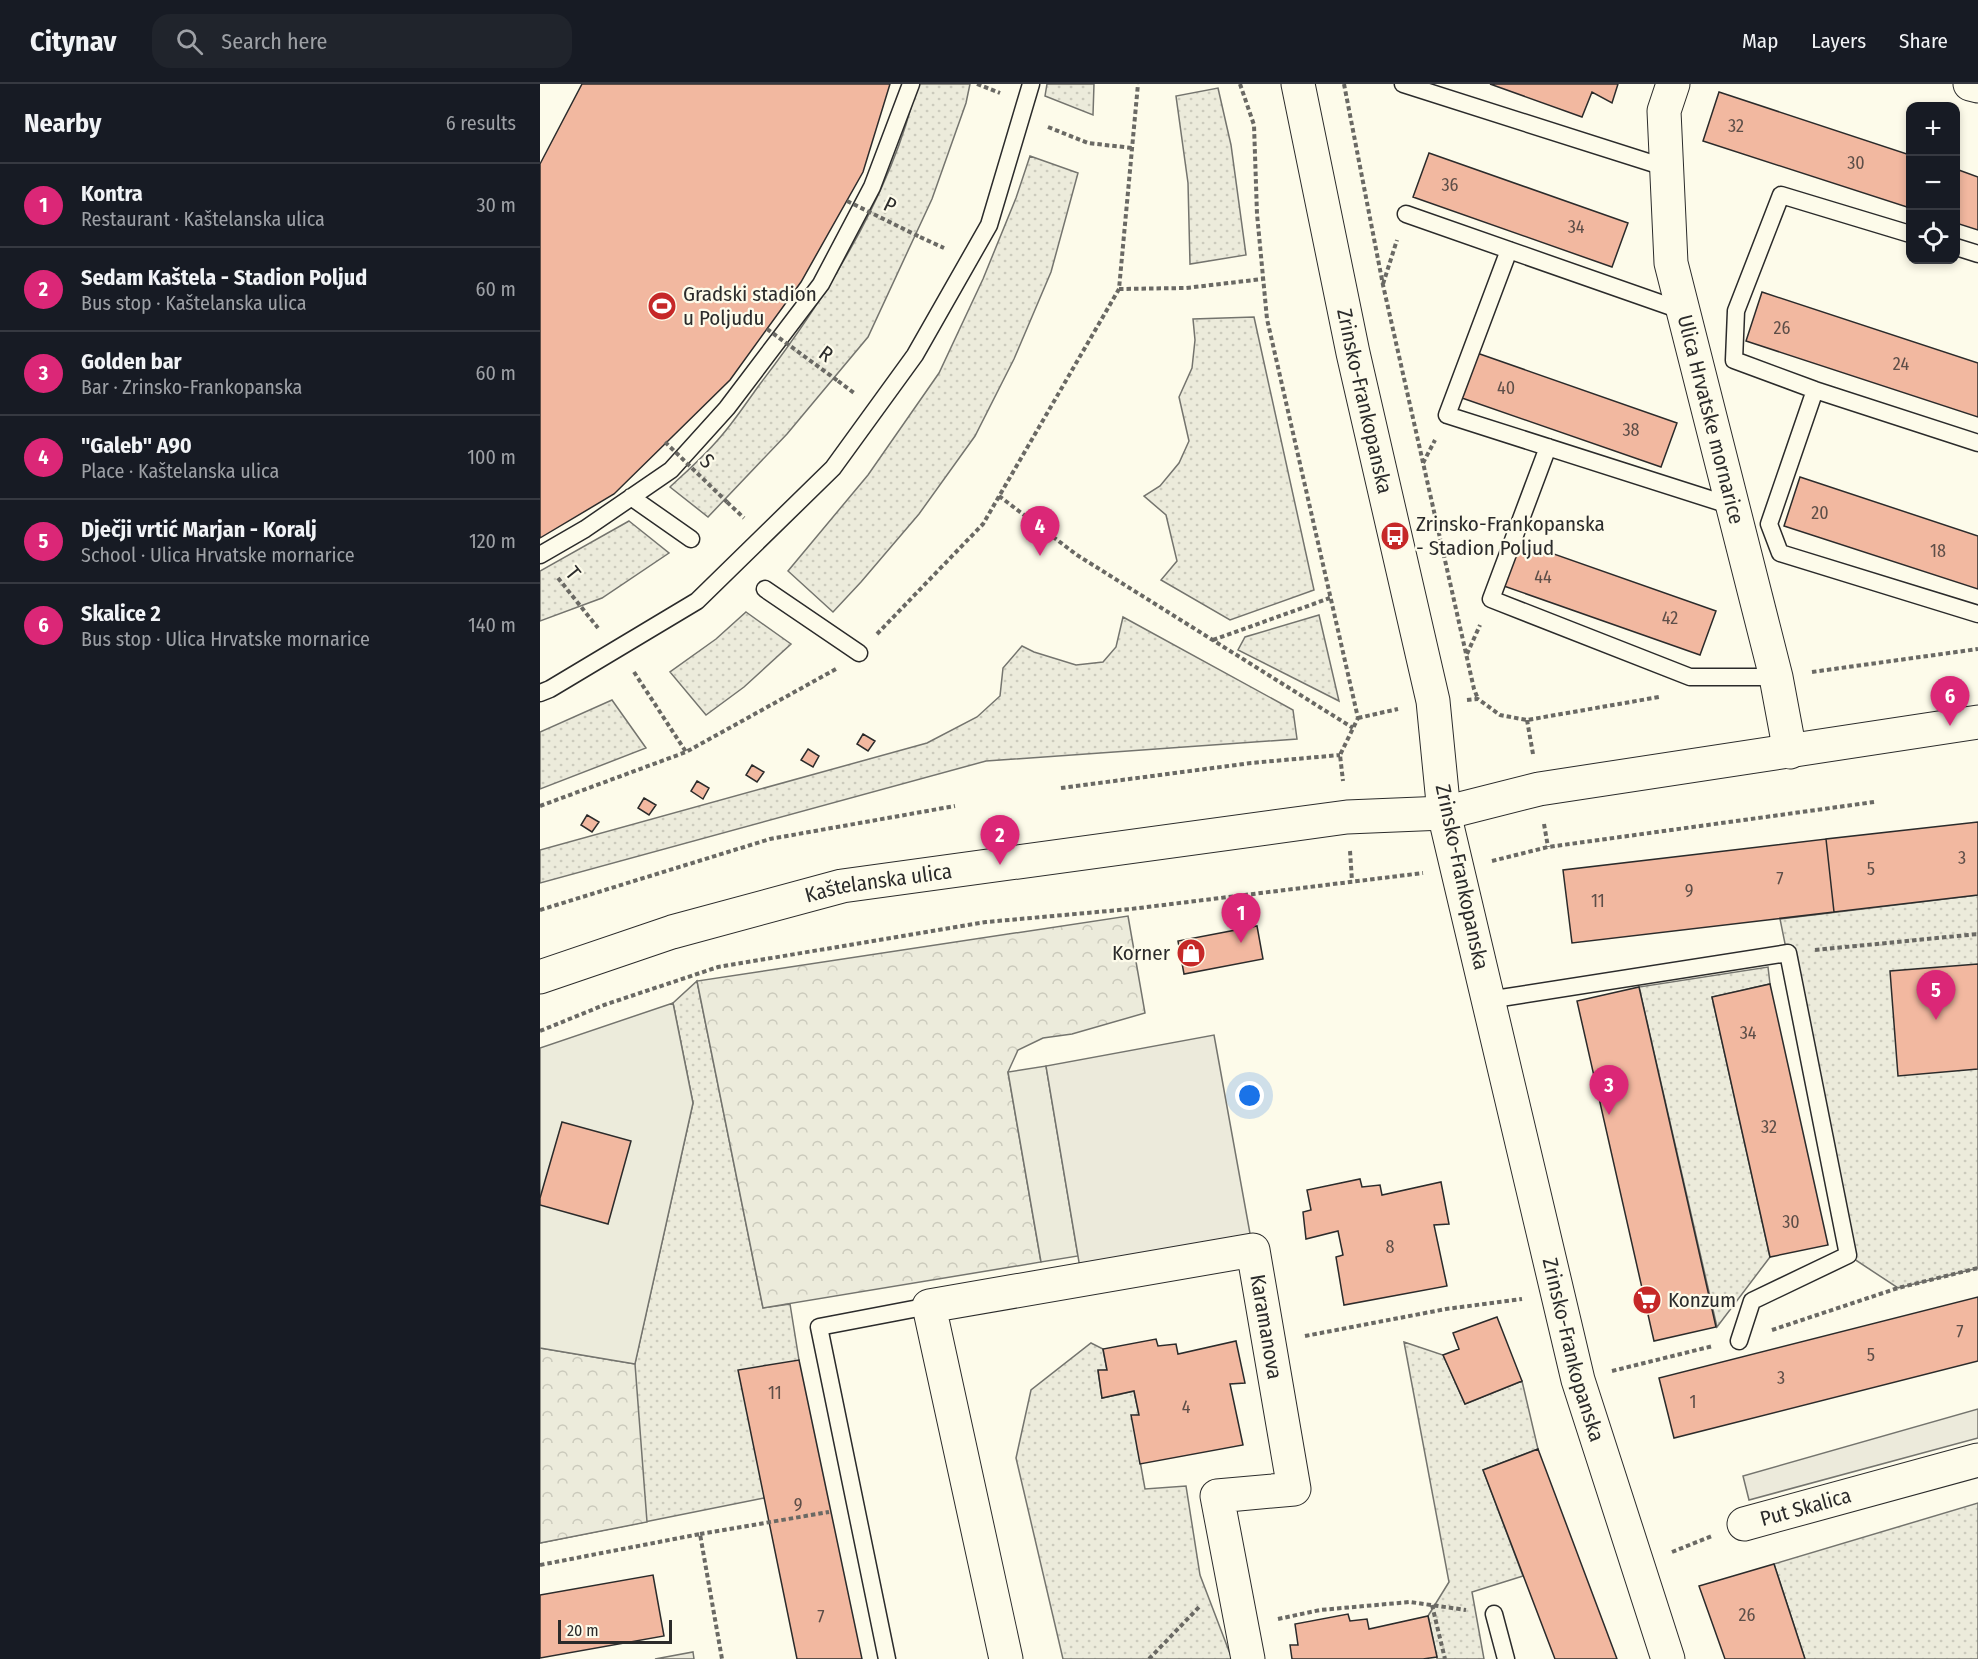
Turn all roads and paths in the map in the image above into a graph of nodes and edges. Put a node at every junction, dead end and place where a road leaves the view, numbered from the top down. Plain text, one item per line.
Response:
1 (911, 84) edge
2 (1032, 84) edge
3 (1138, 84) edge
4 (1240, 84) edge
5 (1298, 84) edge
6 (1344, 84) edge
7 (1403, 84) edge
8 (1673, 84) edge
9 (1970, 84) edge
10 (1978, 86) edge
11 (1022, 117) junction
12 (1132, 148) junction
13 (1667, 168) junction
14 (847, 201) dead end
15 (1406, 214) joint
16 (1906, 232) edge
17 (921, 237) dead end
18 (1960, 248) edge
19 (1509, 250) junction
20 (1978, 254) edge
21 (1263, 279) junction
22 (1383, 285) junction
23 (1119, 289) junction
24 (1683, 311) junction
25 (767, 329) dead end
26 (838, 381) dead end
27 (1815, 390) junction
28 (665, 442) dead end
29 (1978, 443) edge
30 (1548, 447) junction
31 (999, 496) junction
32 (631, 497) junction
33 (728, 502) dead end
34 (1732, 506) junction
35 (691, 539) dead end
36 (540, 555) edge
37 (554, 574) dead end
38 (765, 589) dead end
39 (1330, 598) junction
40 (1491, 600) junction
41 (583, 608) dead end
42 (1978, 614) edge
43 (1213, 640) junction
44 (619, 648) junction
45 (859, 653) junction
46 (1466, 656) junction
47 (1776, 677) junction
48 (540, 693) edge
49 (1478, 699) dead end
50 (1978, 722) edge
51 (1353, 728) junction
52 (686, 752) junction
53 (1790, 752) junction
54 (1060, 788) dead end
55 (1874, 802) dead end
56 (540, 806) edge
57 (955, 806) dead end
58 (1444, 813) junction
59 (1457, 869) junction
60 (540, 910) edge
61 (1978, 934) edge
62 (1788, 953) junction
63 (540, 976) edge
64 (1488, 1000) junction
65 (540, 1031) edge
66 (1978, 1268) edge
67 (1558, 1294) junction
68 (929, 1306) junction
69 (1739, 1341) joint
70 (1269, 1343) junction
71 (1685, 1352) dead end
72 (1578, 1380) junction
73 (1978, 1460) edge
74 (856, 1507) junction
75 (1744, 1524) joint
76 (700, 1534) junction
77 (540, 1565) edge
78 (1638, 1565) junction
79 (1232, 1572) junction
80 (1432, 1605) junction
81 (1494, 1614) joint
82 (1242, 1626) junction
83 (722, 1659) edge
84 (887, 1659) edge
85 (1006, 1659) edge
86 (1149, 1659) edge
87 (1248, 1659) edge
88 (1445, 1659) edge
89 (1506, 1659) edge
90 (1668, 1659) edge

1 - 32 lane
2 - 11 lane
3 - 12 path
4 - 21 path
5 - 58 street, Zrinsko-Frankopanska
6 - 22 path
7 - 13 lane
8 - 13 street, Ulica Hrvatske mornarice
9 - 10 street
11 - 12 path
11 - 44 lane
12 - 23 path
13 - 24 street, Ulica Hrvatske mornarice
14 - 17 path, P, bridge
15 - 19 lane
15 - 22 path
16 - 27 lane
18 - 20 lane
19 - 24 lane
19 - 30 lane
21 - 23 path
21 - 39 path
22 - 46 path
23 - 31 path
24 - 34 street, Ulica Hrvatske mornarice
25 - 26 path, R, bridge
27 - 29 lane
27 - 42 lane
28 - 33 path, S, bridge
30 - 34 lane
30 - 40 lane
31 - 43 path
31 - 45 path
32 - 35 lane
32 - 36 lane
34 - 47 street, Ulica Hrvatske mornarice
37 - 41 path, T
38 - 45 lane
39 - 43 path
39 - 51 path
40 - 46 path
40 - 47 lane
43 - 51 path
44 - 48 lane
44 - 52 path
45 - 52 path
46 - 49 path
47 - 53 street, Ulica Hrvatske mornarice
50 - 53 street
51 - 54 path
52 - 56 path
53 - 58 street
55 - 59 path
57 - 60 path
58 - 59 street, Zrinsko-Frankopanska
58 - 63 street, Kaštelanska ulica
59 - 64 street, Zrinsko-Frankopanska
59 - 65 path
61 - 62 path
62 - 64 lane
62 - 69 lane
64 - 67 street, Zrinsko-Frankopanska
66 - 69 path
67 - 70 path
67 - 72 street, Zrinsko-Frankopanska
68 - 70 street, Karamanova
68 - 74 lane, Karamanova
68 - 85 street
70 - 79 street, Karamanova
71 - 72 path
72 - 78 street, Zrinsko-Frankopanska
73 - 75 street, Put Skalica
74 - 76 path
74 - 84 lane, Karamanova
75 - 78 path, Put Skalica
76 - 77 path
76 - 83 path
78 - 90 street, Zrinsko-Frankopanska
79 - 82 street, Karamanova
79 - 86 path
80 - 81 path
80 - 82 path
80 - 88 path
81 - 89 lane
82 - 87 street, Karamanova

